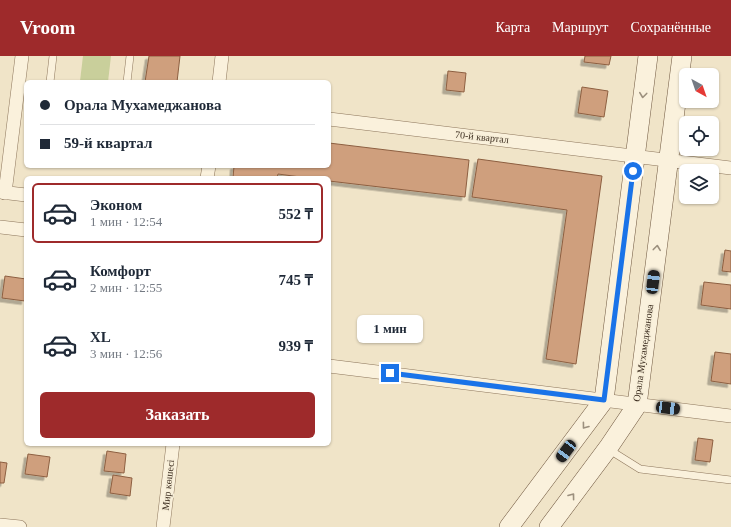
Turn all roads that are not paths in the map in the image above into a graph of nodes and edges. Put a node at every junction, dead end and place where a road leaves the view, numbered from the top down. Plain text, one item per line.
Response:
1 (22, 56) edge
2 (53, 56) edge
3 (130, 56) edge
4 (222, 56) edge
5 (648, 56) edge
6 (682, 56) edge
7 (50, 80) edge
8 (127, 80) edge
9 (219, 80) edge
10 (21, 102) edge
11 (331, 119) edge
12 (635, 156) junction
13 (668, 159) junction
14 (731, 168) edge
15 (3, 192) edge
16 (24, 195) edge
17 (0, 227) edge
18 (24, 230) edge
19 (331, 366) edge
20 (604, 400) junction
21 (637, 405) junction
22 (731, 416) edge
23 (173, 446) edge
24 (608, 448) junction
25 (731, 480) edge
26 (0, 524) edge
27 (20, 527) edge
28 (163, 527) edge
29 (509, 527) edge
30 (549, 527) edge

1 - 10 street
2 - 7 lane
3 - 8 lane
4 - 9 street
5 -> 12 street
6 - 13 street, Орала Мухамеджанова
10 - 15 street
11 - 12 street, 70-й квартал
12 - 13 street, 70-й квартал
12 - 20 street
13 - 14 street, 70-й квартал
21 -> 13 street, Орала Мухамеджанова
15 - 16 street
17 - 18 street
19 - 20 street
20 - 21 street
20 -> 29 street
21 - 22 street
21 - 24 street, Орала Мухамеджанова
23 - 28 street, Мир көшесі
24 - 25 lane
30 -> 24 street, Орала Мухамеджанова
26 - 27 street

